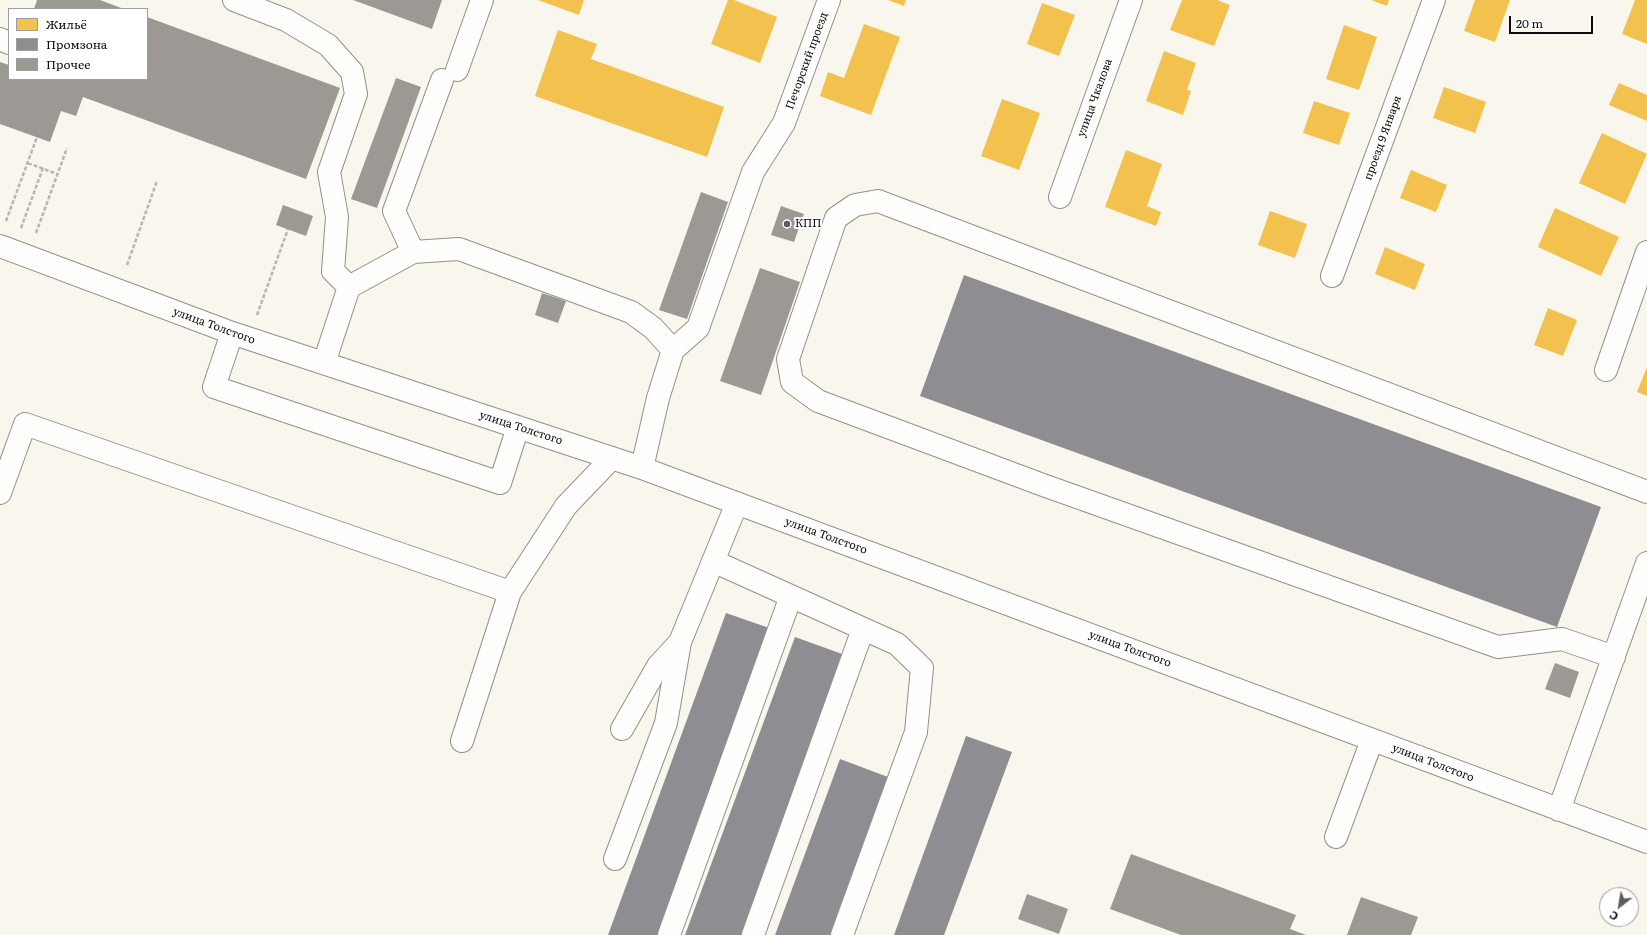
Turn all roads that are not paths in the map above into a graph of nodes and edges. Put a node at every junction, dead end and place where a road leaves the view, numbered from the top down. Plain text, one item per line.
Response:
1 (234, 0) edge
2 (482, 0) edge
3 (829, 0) edge
4 (1131, 0) edge
5 (1434, 0) edge
6 (1060, 197) dead end
7 (13, 251) edge
8 (413, 252) junction
9 (1647, 252) edge
10 (1332, 276) dead end
11 (349, 287) junction
12 (240, 336) junction
13 (673, 350) junction
14 (324, 363) junction
15 (1606, 370) dead end
16 (518, 427) junction
17 (612, 458) junction
18 (642, 468) junction
19 (1647, 492) edge
20 (0, 493) edge
21 (737, 503) junction
22 (713, 561) junction
23 (1647, 563) edge
24 (510, 592) junction
25 (791, 596) junction
26 (864, 629) junction
27 (680, 642) junction
28 (1614, 657) junction
29 (622, 730) dead end
30 (1372, 740) junction
31 (462, 741) dead end
32 (1559, 810) junction
33 (1336, 837) dead end
34 (1647, 842) edge
35 (616, 860) dead end
36 (668, 935) edge
37 (753, 935) edge
38 (842, 935) edge

1 - 11 street
2 - 8 street
3 - 13 street, Печорский проезд
4 - 6 street, улица Чкалова
5 - 10 street, проезд 9 Января
7 - 12 street, улица Толстого
8 - 11 street
8 - 13 street
9 - 15 street
11 - 14 street
12 - 14 street, улица Толстого
12 - 16 street
13 - 18 street
14 - 16 street, улица Толстого
16 - 17 street, улица Толстого
17 - 18 street, улица Толстого
17 - 24 street
18 - 21 street, улица Толстого
19 - 28 street
20 - 24 street
21 - 22 street
21 - 30 street, улица Толстого
22 - 25 street
22 - 27 street
23 - 28 street
24 - 31 street
25 - 26 street
25 - 36 street
26 - 37 street
26 - 38 street
27 - 29 street
27 - 35 street
28 - 32 street
30 - 32 street, улица Толстого
30 - 33 street
32 - 34 street, улица Толстого

